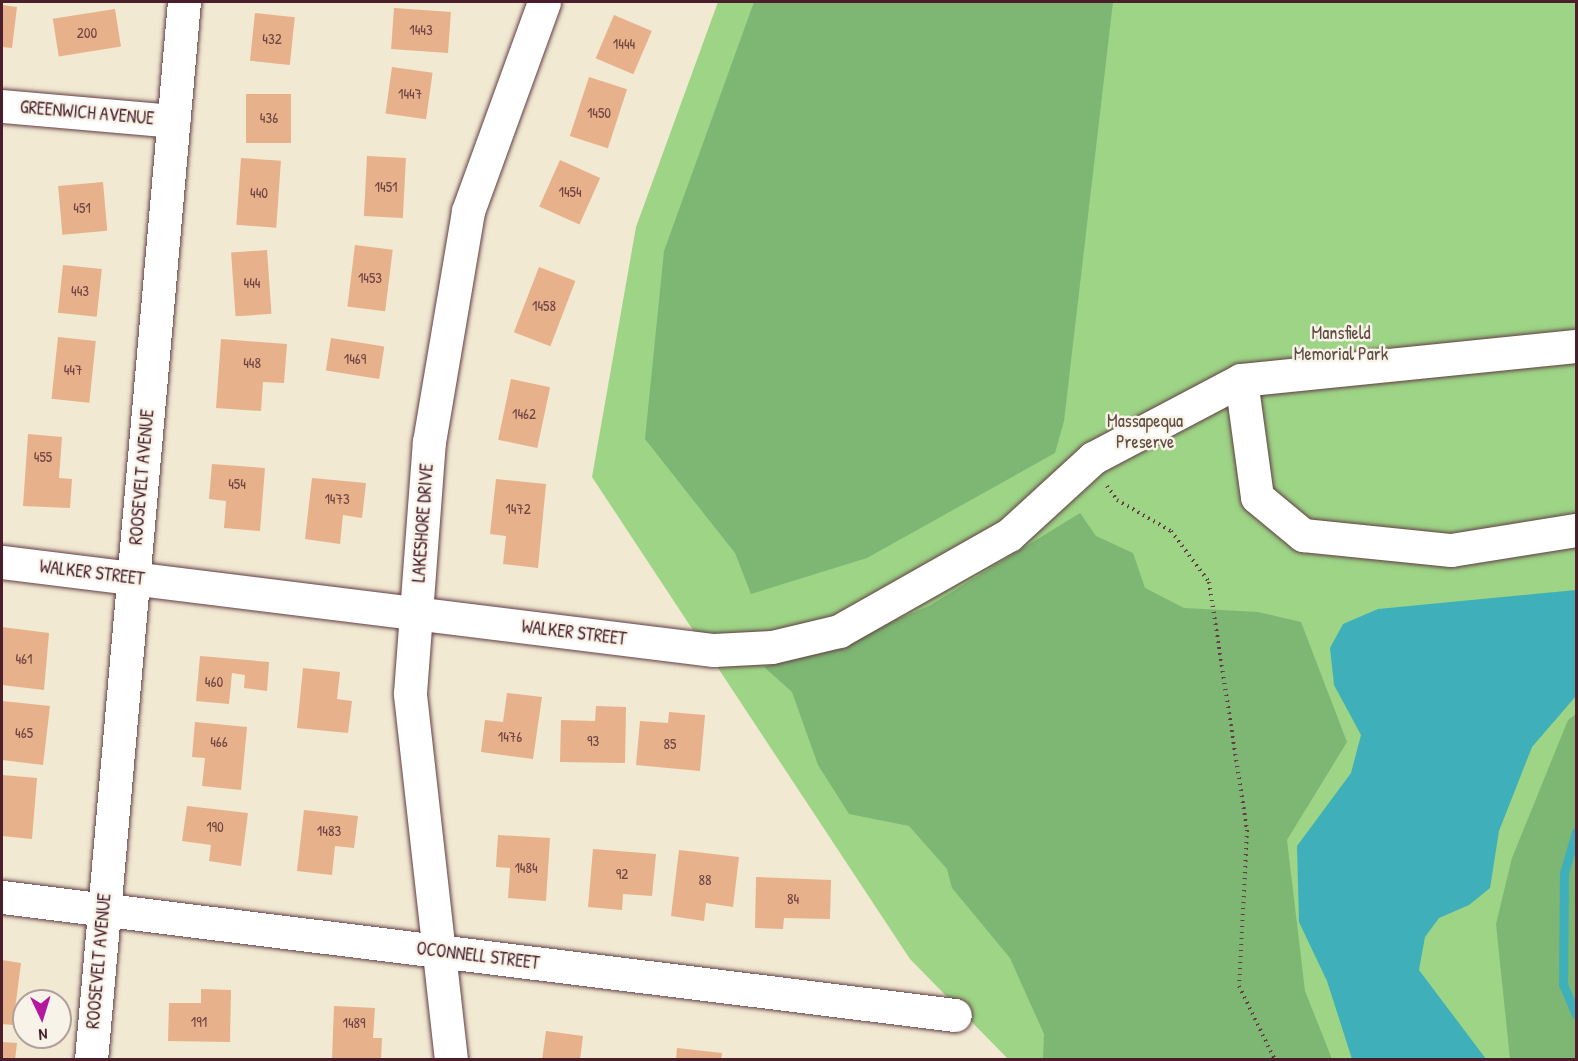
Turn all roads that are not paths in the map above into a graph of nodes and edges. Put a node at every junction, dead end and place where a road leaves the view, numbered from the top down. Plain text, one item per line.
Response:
1 (184, 2) edge
2 (544, 2) edge
3 (2, 106) edge
4 (174, 121) junction
5 (1576, 346) edge
6 (1241, 380) junction
7 (1576, 530) edge
8 (2, 562) edge
9 (133, 578) junction
10 (416, 613) junction
11 (2, 897) edge
12 (104, 910) junction
13 (438, 951) junction
14 (955, 1015) dead end
15 (91, 1059) edge
16 (451, 1059) edge

1 - 4 street, ROOSEVELT AVENUE
2 - 10 street, LAKESHORE DRIVE
3 - 4 street, GREENWICH AVENUE
4 - 9 street, ROOSEVELT AVENUE
5 - 6 street
6 - 7 street
6 - 10 street, WALKER STREET
8 - 9 street, WALKER STREET
9 - 10 street, WALKER STREET
9 - 12 street, ROOSEVELT AVENUE
10 - 13 street, LAKESHORE DRIVE
11 - 12 street, OCONNELL STREET
12 - 13 street, OCONNELL STREET
12 - 15 street, ROOSEVELT AVENUE
13 - 14 street, OCONNELL STREET
13 - 16 street, LAKESHORE DRIVE

